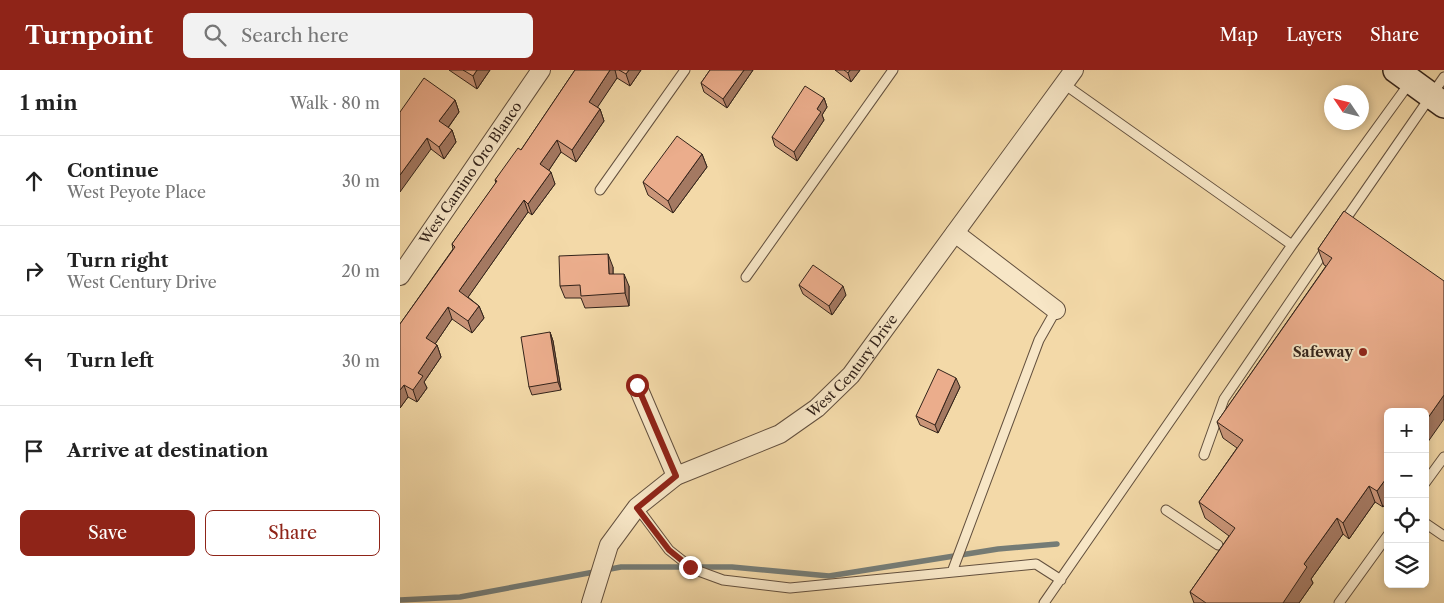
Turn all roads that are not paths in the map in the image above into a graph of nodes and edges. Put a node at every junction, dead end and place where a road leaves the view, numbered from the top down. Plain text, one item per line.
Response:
1 (541, 70) edge
2 (685, 70) edge
3 (893, 70) edge
4 (1069, 77) edge
5 (1425, 86) edge
6 (600, 190) dead end
7 (955, 232) junction
8 (1292, 245) junction
9 (400, 276) edge
10 (746, 277) dead end
11 (1056, 310) joint
12 (637, 385) dead end
13 (1204, 455) dead end
14 (1444, 456) edge
15 (676, 476) junction
16 (1429, 477) edge
17 (637, 508) junction
18 (1166, 510) dead end
19 (1429, 526) edge
20 (1444, 536) edge
21 (1384, 541) edge
22 (1218, 546) dead end
23 (952, 572) junction
24 (1061, 580) junction
25 (591, 603) edge
26 (1044, 603) edge
27 (1339, 603) edge

1 - 9 street, West Camino Oro Blanco
2 - 6 lane
3 - 10 lane
4 - 7 street, West Century Drive
4 - 8 lane
5 - 8 lane
5 - 13 lane
7 - 11 street
7 - 15 street, West Century Drive
8 - 24 lane
11 - 23 lane
12 - 15 street
14 - 16 lane
15 - 17 street, West Century Drive
17 - 23 lane
17 - 25 street, West Century Drive
18 - 22 lane
19 - 20 lane
21 - 27 lane
23 - 24 lane
24 - 26 lane

